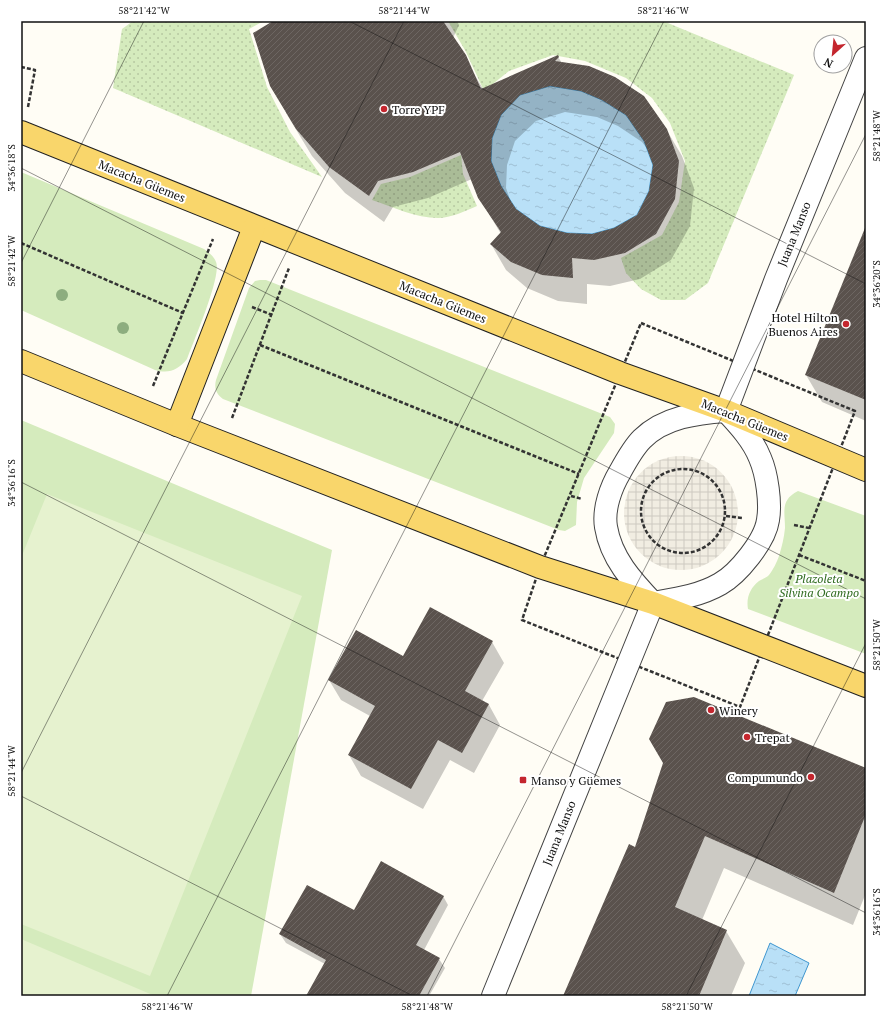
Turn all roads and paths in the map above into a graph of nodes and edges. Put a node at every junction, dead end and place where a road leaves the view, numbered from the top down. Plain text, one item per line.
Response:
1 (866, 58) edge
2 (21, 67) edge
3 (22, 133) edge
4 (223, 214) junction
5 (254, 227) junction
6 (21, 243) edge
7 (298, 244) junction
8 (183, 313) junction
9 (260, 345) junction
10 (21, 361) edge
11 (620, 373) junction
12 (143, 411) junction
13 (726, 411) junction
14 (177, 425) junction
15 (222, 443) junction
16 (837, 458) junction
17 (866, 470) edge
18 (579, 474) junction
19 (645, 530) joint
20 (799, 555) junction
21 (540, 567) junction
22 (866, 581) edge
23 (653, 603) junction
24 (764, 647) junction
25 (866, 686) edge
26 (740, 707) dead end
27 (493, 996) edge

1 - 13 street, Juana Manso
2 - 3 path
3 - 4 main road, Macacha Güemes
4 - 5 main road, Macacha Güemes
4 - 8 path
5 - 7 main road, Macacha Güemes
5 - 14 main road
6 - 8 path
7 - 9 path
7 - 11 main road, Macacha Güemes
8 - 12 path
9 - 15 path
9 - 18 path
10 - 12 main road
11 - 13 main road, Macacha Güemes
11 - 18 path
12 - 14 main road
13 - 16 main road, Macacha Güemes
13 - 23 street
13 - 23 street
14 - 15 main road
15 - 21 main road
16 - 17 main road, Macacha Güemes
16 - 20 path
18 - 21 path
19 - 19 path
20 - 22 path
20 - 24 path
21 - 23 main road
23 - 24 main road
23 - 27 street, Juana Manso
24 - 25 main road
24 - 26 path

